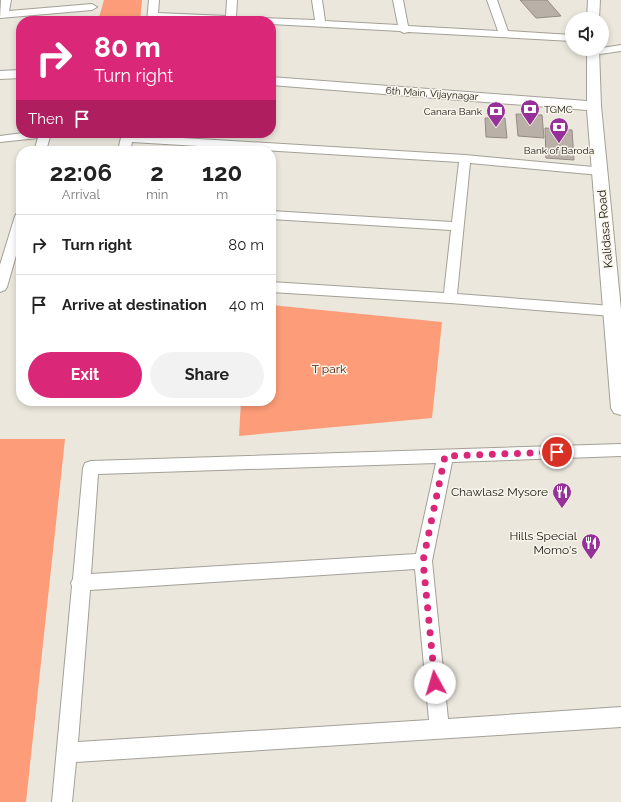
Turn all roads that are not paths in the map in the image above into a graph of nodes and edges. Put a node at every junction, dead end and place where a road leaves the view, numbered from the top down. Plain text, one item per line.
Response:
1 (6, 0) edge
2 (154, 0) edge
3 (232, 0) edge
4 (317, 0) edge
5 (398, 0) edge
6 (492, 0) edge
7 (594, 0) edge
8 (92, 7) edge
9 (593, 12) edge
10 (1, 15) edge
11 (152, 16) edge
12 (231, 16) edge
13 (276, 21) edge
14 (320, 24) junction
15 (404, 30) junction
16 (504, 35) junction
17 (565, 38) edge
18 (621, 48) edge
19 (609, 49) edge
20 (593, 56) edge
21 (16, 74) edge
22 (0, 75) edge
23 (276, 81) edge
24 (594, 106) junction
25 (16, 137) edge
26 (170, 138) edge
27 (0, 139) edge
28 (465, 159) junction
29 (600, 171) junction
30 (276, 215) edge
31 (458, 226) junction
32 (16, 233) edge
33 (276, 287) edge
34 (0, 288) edge
35 (450, 298) junction
36 (612, 311) junction
37 (618, 351) edge
38 (621, 408) edge
39 (621, 450) edge
40 (445, 456) junction
41 (423, 561) junction
42 (80, 583) junction
43 (621, 717) edge
44 (439, 728) junction
45 (67, 753) junction
46 (62, 802) edge

1 - 10 street
2 - 11 street
3 - 12 street
4 - 14 street
5 - 15 street
6 - 16 street
7 - 9 street
8 - 10 street
13 - 14 street
14 - 15 street
15 - 16 street
16 - 17 street
18 - 19 street
20 - 24 street, Kalidasa Road
21 - 22 street
23 - 24 street, 6th Main, Vijaynagar
24 - 29 street, Kalidasa Road
25 - 27 street
26 - 28 street
28 - 29 street
28 - 31 street
29 - 36 street, Kalidasa Road
30 - 31 street
31 - 35 street
32 - 34 street
33 - 35 street
35 - 36 street
36 - 37 street, Kalidasa Road
37 - 38 street, Kalidasa Road
39 - 40 street
40 - 41 street
40 - 42 street
41 - 42 street
41 - 44 street
42 - 45 street
43 - 44 street
44 - 45 street
45 - 46 street

